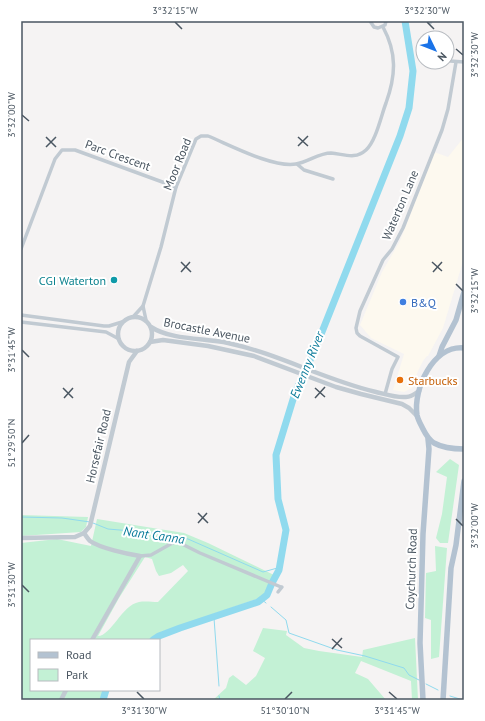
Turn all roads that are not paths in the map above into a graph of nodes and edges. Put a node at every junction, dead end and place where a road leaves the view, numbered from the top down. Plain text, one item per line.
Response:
1 (370, 21) edge
2 (386, 21) edge
3 (383, 27) junction
4 (456, 62) joint
5 (464, 62) edge
6 (296, 164) junction
7 (332, 179) dead end
8 (176, 187) junction
9 (21, 249) edge
10 (464, 292) edge
11 (143, 306) junction
12 (21, 315) edge
13 (133, 316) junction
14 (146, 320) junction
15 (21, 322) edge
16 (122, 322) junction
17 (151, 327) junction
18 (119, 340) junction
19 (150, 342) junction
20 (126, 348) junction
21 (464, 348) edge
22 (137, 351) junction
23 (439, 356) junction
24 (129, 362) junction
25 (419, 391) junction
26 (385, 394) junction
27 (417, 416) junction
28 (428, 438) junction
29 (464, 449) edge
30 (464, 481) edge
31 (84, 533) junction
32 (21, 538) edge
33 (140, 556) junction
34 (278, 592) dead end
35 (93, 639) edge
36 (66, 691) edge
37 (61, 700) edge
38 (423, 700) edge
39 (443, 700) edge

1 - 3 street
2 - 3 street
3 - 6 street, Moor Road
4 - 5 street
4 - 26 street, Waterton Lane
6 - 7 street
6 - 8 street, Moor Road
8 - 9 street, Parc Crescent
8 - 11 street, Moor Road
10 - 23 main road
11 - 13 street, Moor Road
11 - 14 street, Moor Road
12 - 16 street
13 - 14 street
13 - 16 street
14 - 17 street
15 - 18 street
16 - 18 street
17 - 19 street
17 - 26 street, Brocastle Avenue
18 - 20 street
19 - 22 street
19 - 27 street, Brocastle Avenue
20 - 22 street
20 - 24 street, Horsefair Road
21 - 23 main road
22 - 24 street, Horsefair Road
23 - 25 main road
24 - 31 street, Horsefair Road
25 - 26 street, Brocastle Avenue
25 - 27 main road
27 - 28 main road
28 - 29 main road
28 - 38 main road, Coychurch Road
30 - 39 main road
31 - 32 street
31 - 33 street
33 - 34 street
33 - 35 street
36 - 37 street

